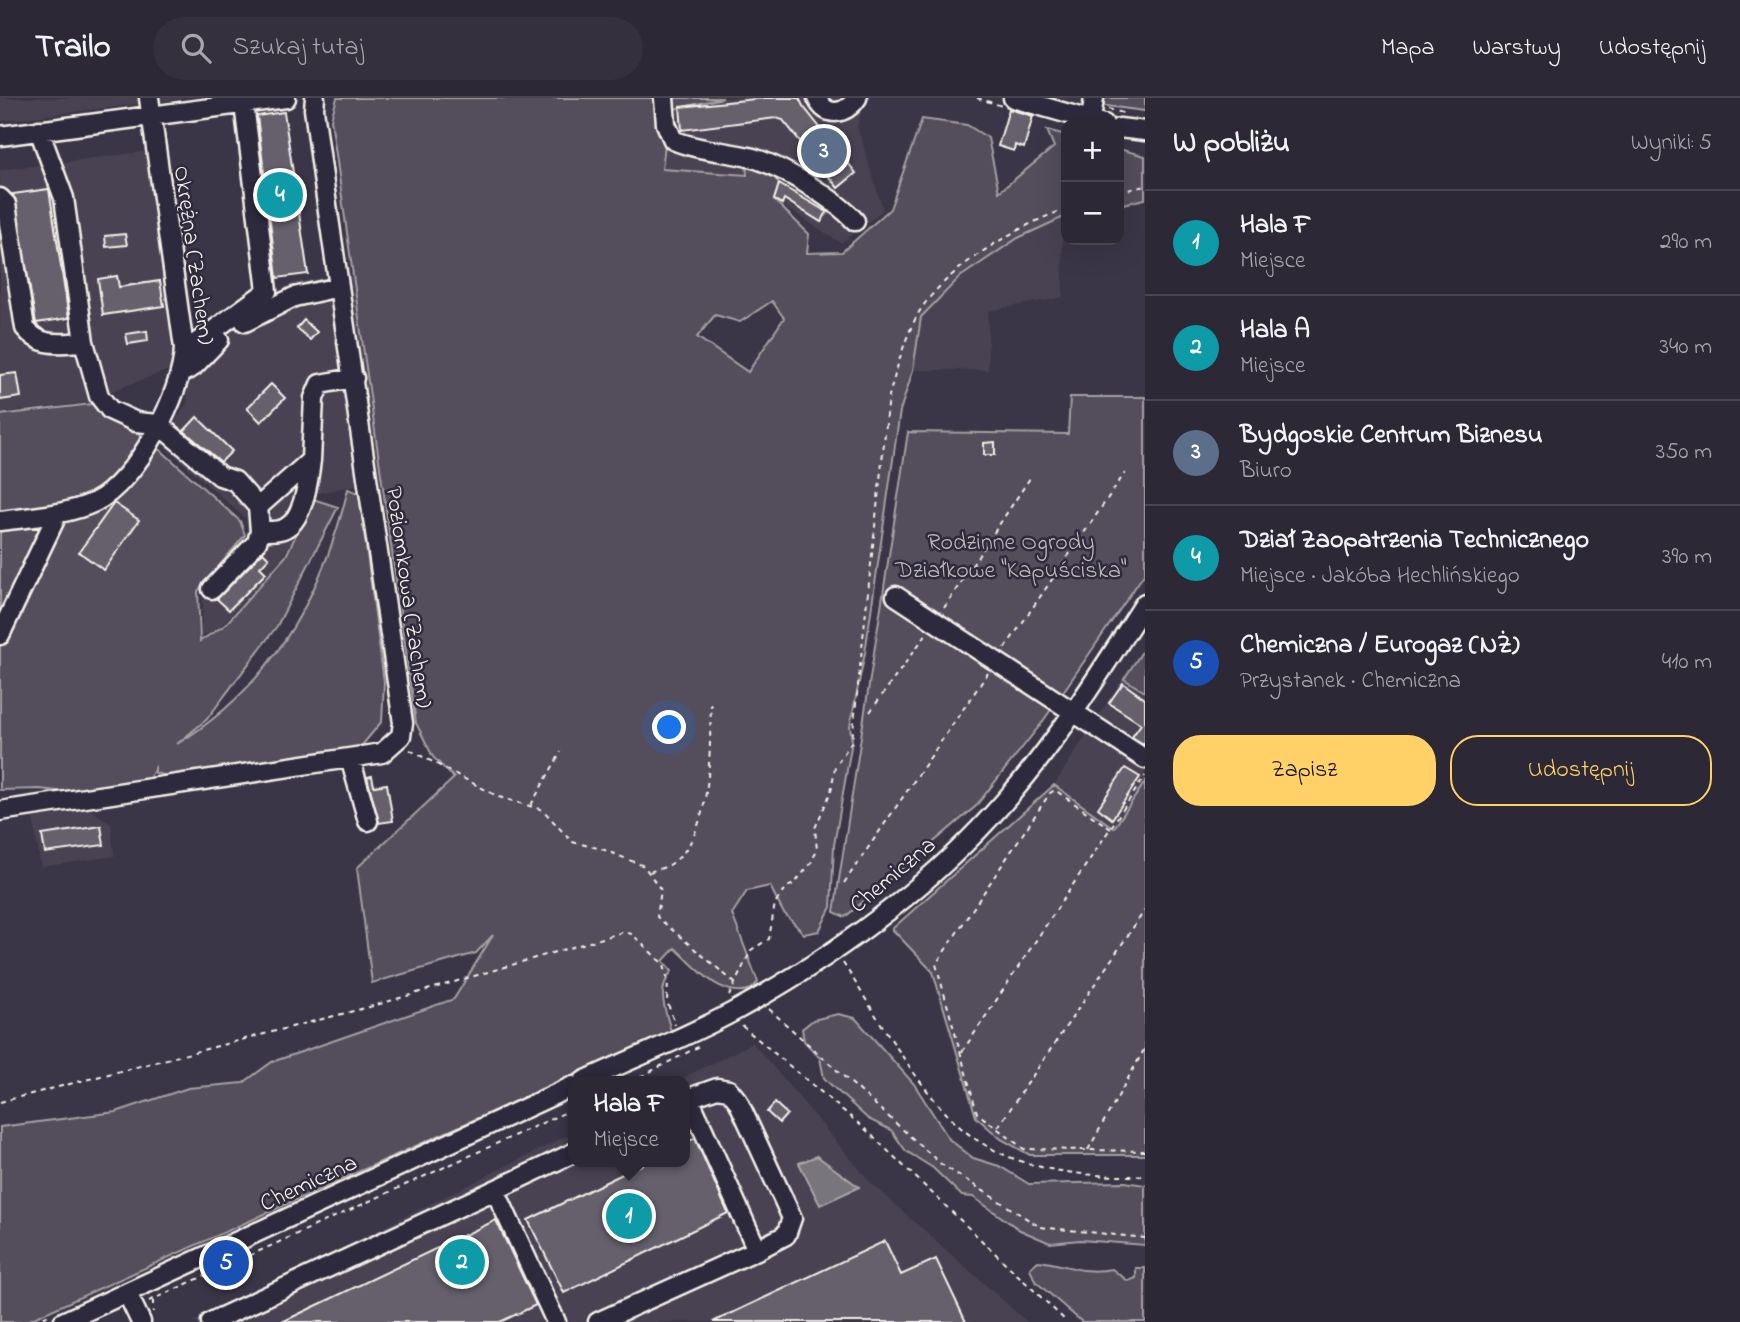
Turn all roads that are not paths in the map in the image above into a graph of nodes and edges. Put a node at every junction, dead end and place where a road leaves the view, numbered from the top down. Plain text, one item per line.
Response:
1 (286, 98) edge
2 (315, 98) edge
3 (664, 98) edge
4 (817, 98) edge
5 (857, 98) edge
6 (1013, 98) edge
7 (244, 104) junction
8 (150, 106) edge
9 (1096, 112) edge
10 (1124, 129) edge
11 (39, 130) junction
12 (1145, 131) edge
13 (0, 136) edge
14 (0, 198) edge
15 (855, 221) dead end
16 (340, 287) junction
17 (84, 342) junction
18 (184, 352) junction
19 (181, 373) junction
20 (354, 378) junction
21 (158, 424) junction
22 (311, 460) junction
23 (258, 507) junction
24 (58, 513) junction
25 (0, 521) edge
26 (260, 531) junction
27 (212, 589) dead end
28 (896, 596) dead end
29 (1145, 603) edge
30 (0, 635) edge
31 (1074, 711) junction
32 (350, 758) junction
33 (1145, 759) edge
34 (0, 811) edge
35 (368, 821) dead end
36 (595, 1076) edge
37 (568, 1089) edge
38 (690, 1098) edge
39 (690, 1105) edge
40 (568, 1155) edge
41 (495, 1190) junction
42 (757, 1250) junction
43 (134, 1307) edge
44 (63, 1322) edge
45 (211, 1322) edge
46 (556, 1322) edge
47 (598, 1322) edge

1 - 7 street
2 - 16 street, Poziomkowa (Zachem)
3 - 15 street
4 - 5 street
6 - 9 street
7 - 8 street
7 - 18 street
8 - 11 street
8 - 18 street, Okrężna (Zachem)
10 - 12 street
11 - 13 street
11 - 17 street
14 - 17 street
16 - 19 street
16 - 20 street, Poziomkowa (Zachem)
17 - 21 street
18 - 19 street, Okrężna (Zachem)
19 - 21 street, Okrężna (Zachem)
20 - 22 street
20 - 32 street, Poziomkowa (Zachem)
21 - 23 street
21 - 24 street, Okrężna (Zachem)
22 - 23 street
22 - 26 street
23 - 26 street
24 - 25 street, Okrężna (Zachem)
24 - 30 street
26 - 27 street
28 - 31 street
29 - 31 street, Chemiczna
31 - 33 street
31 - 36 street, Chemiczna
32 - 34 street
32 - 35 street
37 - 43 street, Chemiczna
38 - 42 street
39 - 42 street
40 - 41 street
41 - 45 street
41 - 46 street
42 - 47 street
43 - 44 street, Chemiczna

